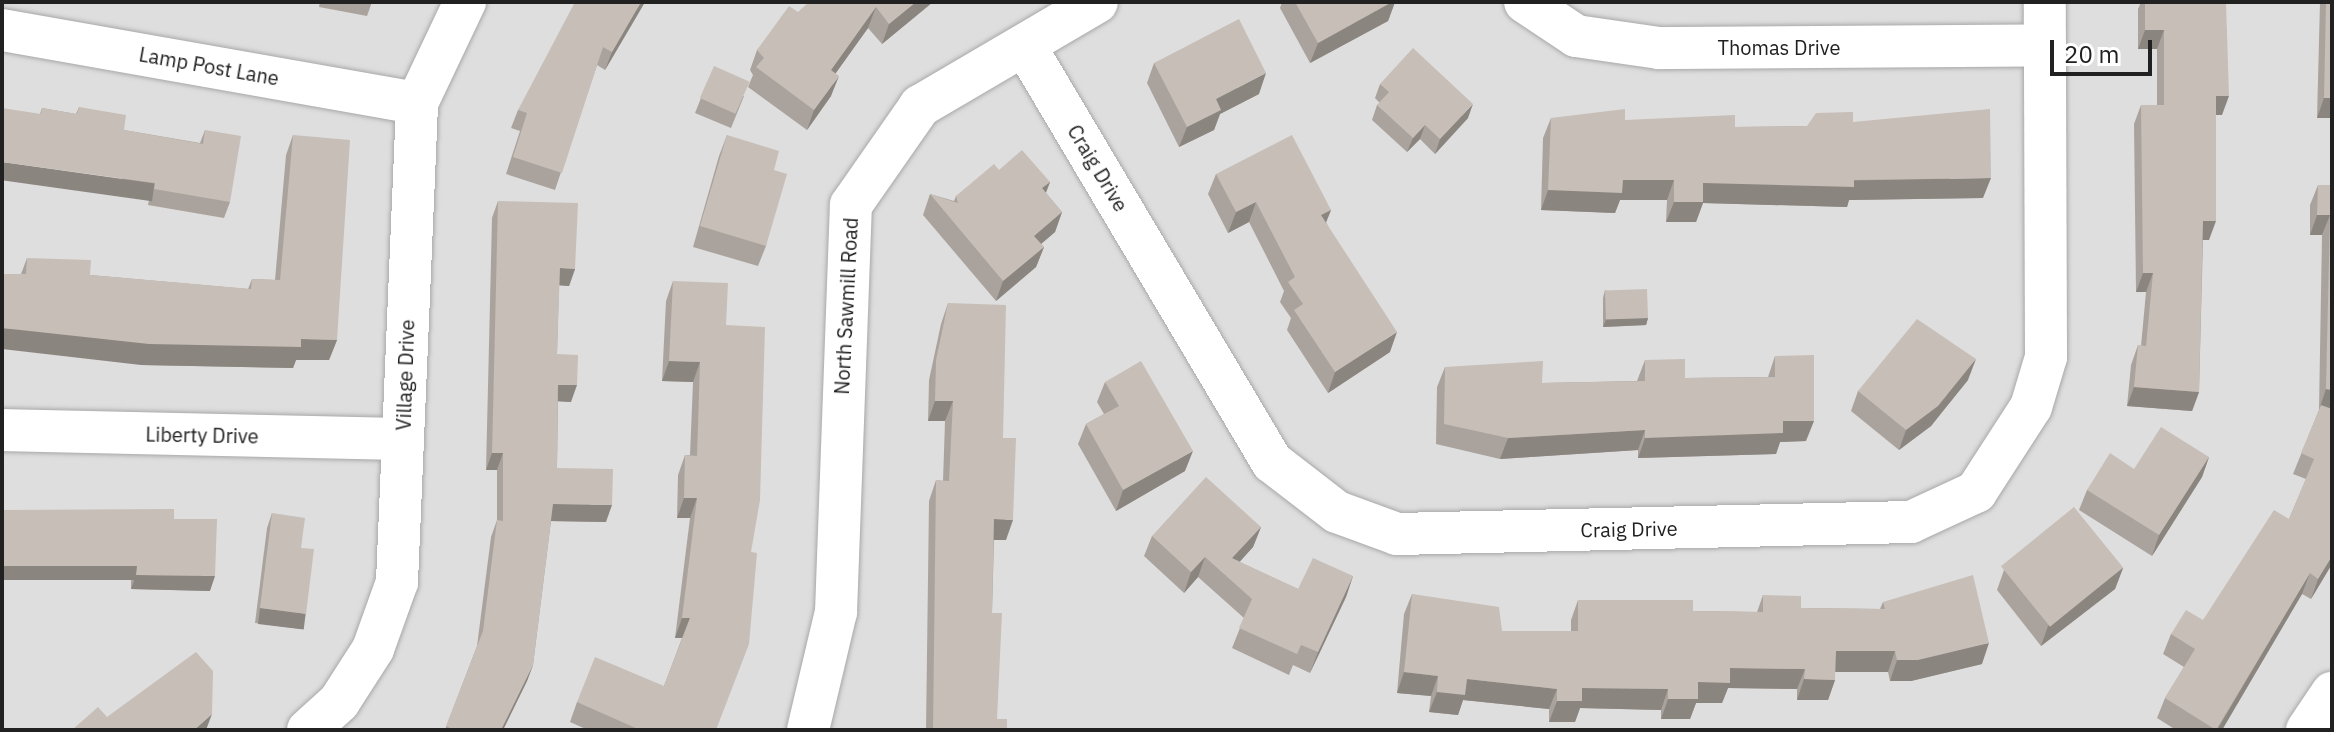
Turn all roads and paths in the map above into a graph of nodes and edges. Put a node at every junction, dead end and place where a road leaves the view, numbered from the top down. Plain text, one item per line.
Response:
1 (465, 2) edge
2 (1097, 2) edge
3 (1525, 2) edge
4 (2045, 2) edge
5 (2, 30) edge
6 (2045, 45) junction
7 (1025, 46) junction
8 (417, 103) junction
9 (2, 430) edge
10 (402, 439) junction
11 (308, 730) edge
12 (808, 730) edge

1 - 8 street, Village Drive
2 - 7 street, North Sawmill Road
3 - 6 street, Thomas Drive
4 - 6 street, Craig Drive
5 - 8 street, Lamp Post Lane
6 - 7 street, Craig Drive
7 - 12 street, North Sawmill Road
8 - 10 street, Village Drive
9 - 10 street, Liberty Drive
10 - 11 street, Village Drive

